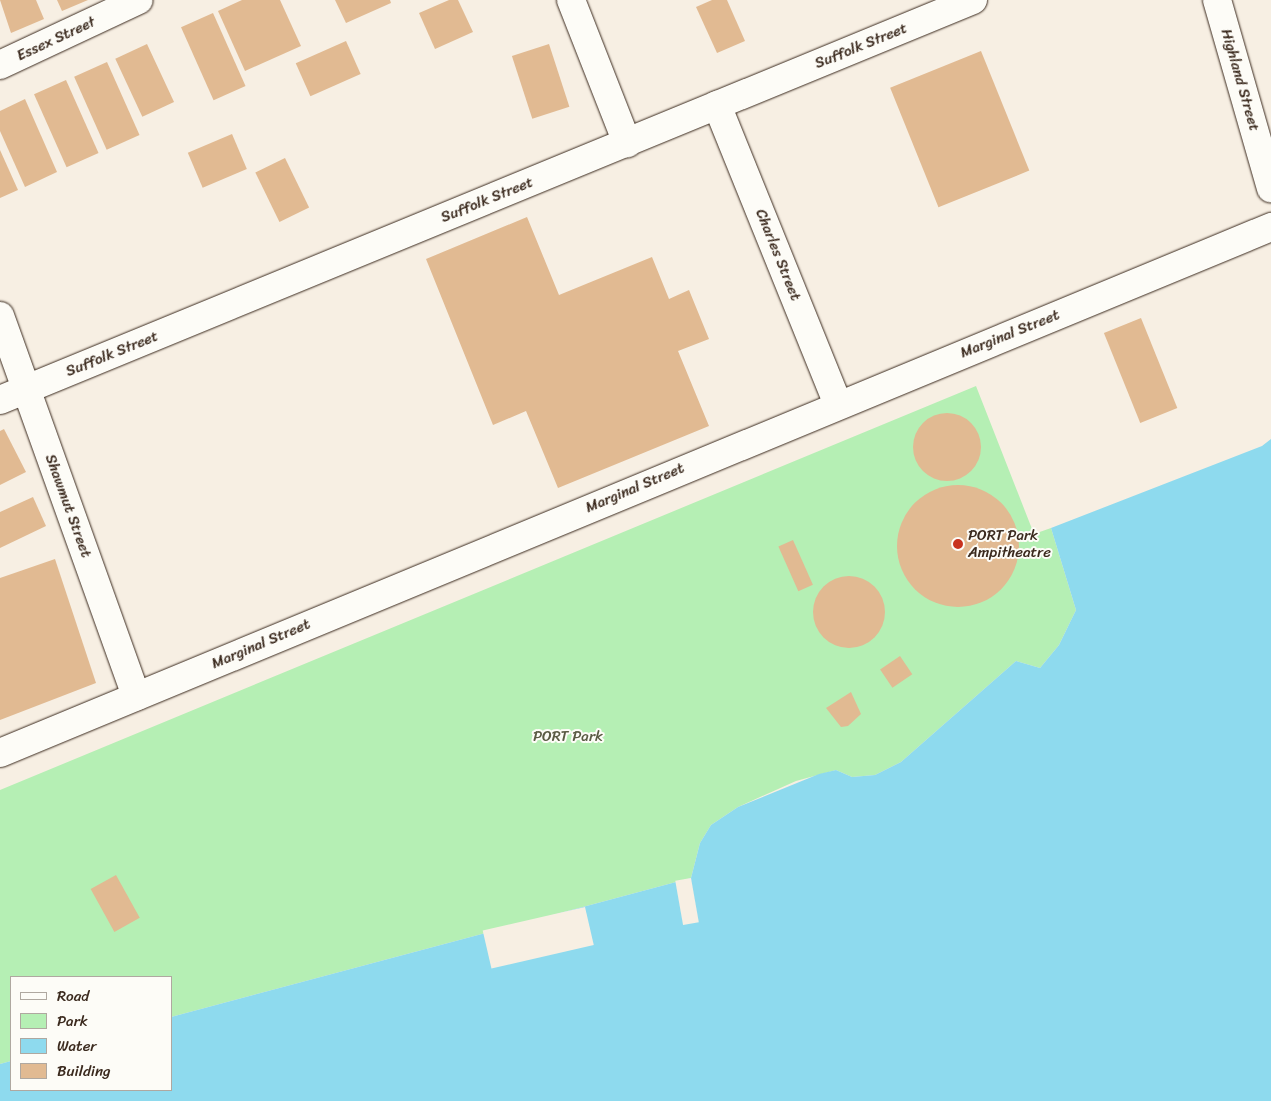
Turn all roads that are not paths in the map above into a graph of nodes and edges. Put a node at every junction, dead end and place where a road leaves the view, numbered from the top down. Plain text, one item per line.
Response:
1 (139, 0) edge
2 (571, 0) edge
3 (973, 0) edge
4 (1217, 0) edge
5 (0, 65) edge
6 (717, 105) junction
7 (626, 142) junction
8 (1271, 188) edge
9 (1271, 227) edge
10 (0, 316) edge
11 (27, 389) junction
12 (0, 400) edge
13 (838, 404) junction
14 (136, 696) junction
15 (0, 753) edge

1 - 5 street, Essex Street
2 - 7 street
3 - 6 street, Suffolk Street
4 - 8 street, Highland Street
6 - 7 street, Suffolk Street
6 - 13 street, Charles Street
7 - 11 street, Suffolk Street
9 - 13 street, Marginal Street
10 - 11 street, Shawmut Street
11 - 12 street, Suffolk Street
11 - 14 street, Shawmut Street
13 - 14 street, Marginal Street
14 - 15 street, Marginal Street

